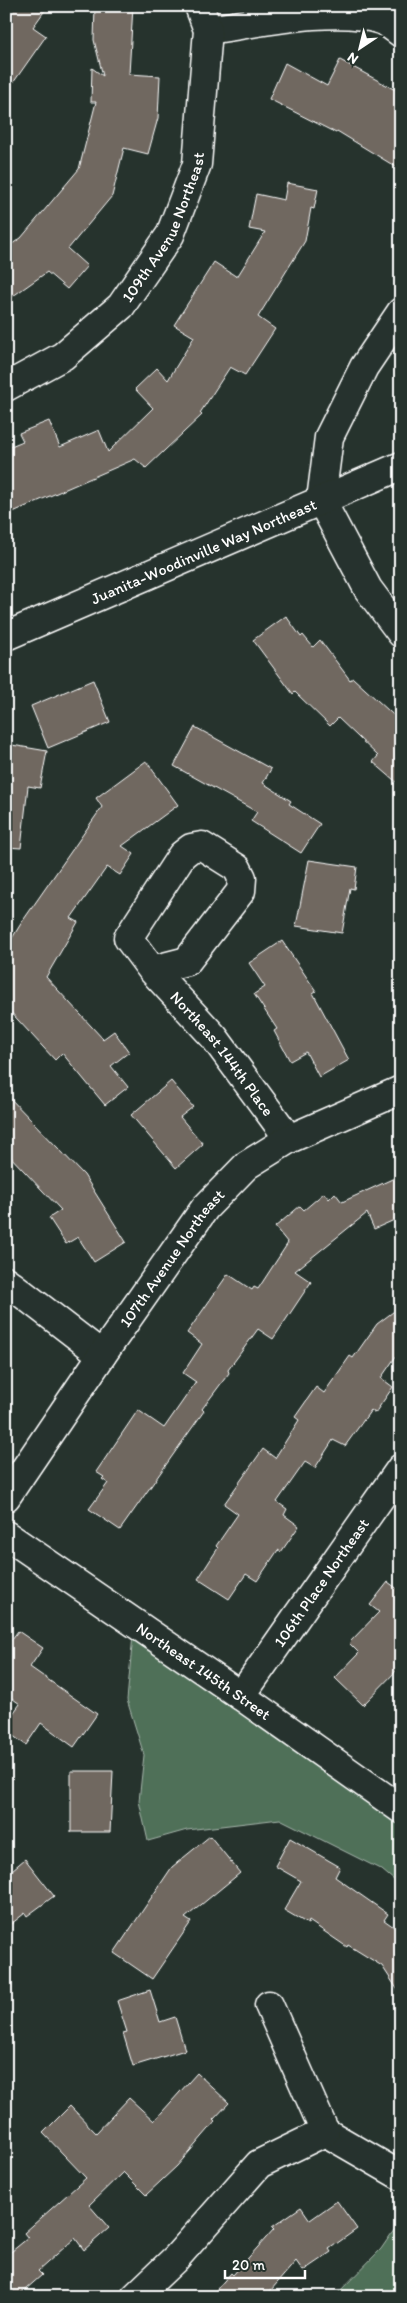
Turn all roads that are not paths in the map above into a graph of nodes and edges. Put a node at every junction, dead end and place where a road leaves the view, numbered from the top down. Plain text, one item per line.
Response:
1 (204, 18) edge
2 (401, 33) edge
3 (401, 312) edge
4 (6, 387) edge
5 (401, 466) edge
6 (321, 500) junction
7 (401, 633) edge
8 (6, 636) edge
9 (152, 970) junction
10 (401, 1090) edge
11 (289, 1139) junction
12 (6, 1281) edge
13 (102, 1355) junction
14 (401, 1468) edge
15 (6, 1497) edge
16 (6, 1536) edge
17 (241, 1696) junction
18 (401, 1809) edge
19 (269, 2005) dead end
20 (325, 2132) junction
21 (401, 2176) edge
22 (135, 2297) edge

1 - 2 street
1 - 4 street, 109th Avenue Northeast
3 - 6 street
5 - 6 street, Juanita-Woodinville Way Northeast
6 - 7 street
6 - 8 street, Juanita-Woodinville Way Northeast
9 - 9 street, Northeast 144th Place
9 - 11 street, Northeast 144th Place
10 - 11 street, 107th Avenue Northeast
11 - 13 street, 107th Avenue Northeast
12 - 13 street
13 - 15 street, 107th Avenue Northeast
14 - 17 street, 106th Place Northeast
16 - 17 street, Northeast 145th Street
17 - 18 street, Northeast 145th Street
19 - 20 street
20 - 21 street
20 - 22 street

